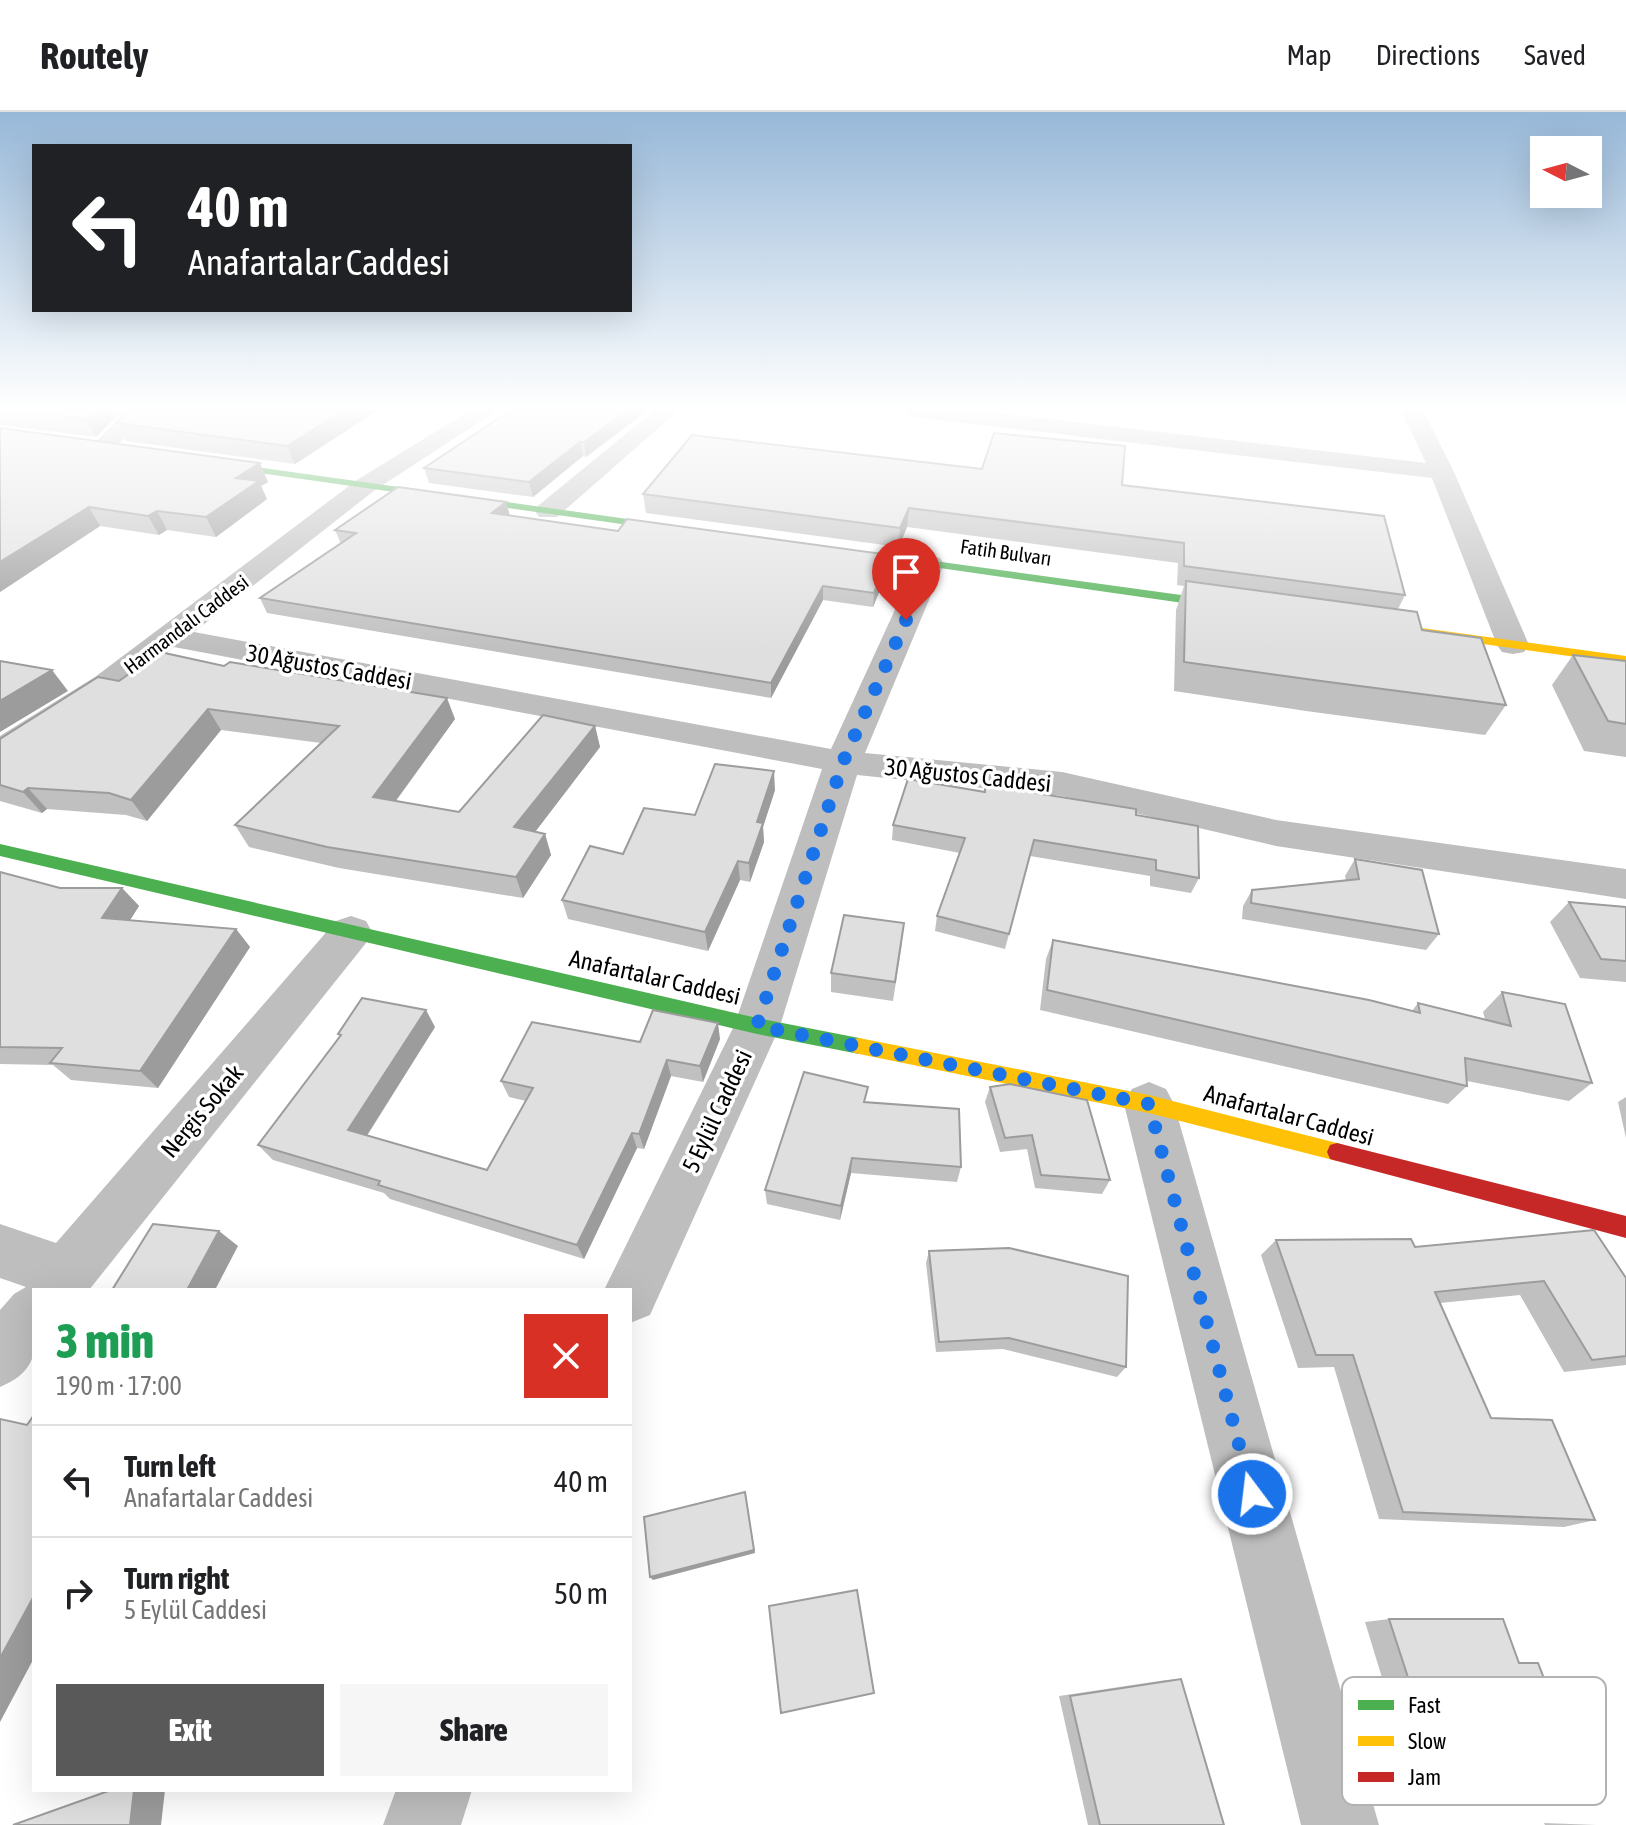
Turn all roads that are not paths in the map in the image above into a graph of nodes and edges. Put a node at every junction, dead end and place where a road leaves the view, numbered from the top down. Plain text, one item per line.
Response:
1 (360, 490) edge
2 (401, 490) edge
3 (573, 490) edge
4 (1449, 490) edge
5 (548, 511) junction
6 (701, 532) edge
7 (808, 547) edge
8 (930, 564) junction
9 (1261, 610) edge
10 (1402, 629) edge
11 (169, 637) junction
12 (1513, 645) junction
13 (1626, 660) edge
14 (61, 676) dead end
15 (107, 684) junction
16 (0, 752) edge
17 (843, 762) junction
18 (0, 850) edge
19 (1626, 884) edge
20 (351, 932) junction
21 (757, 1026) junction
22 (1149, 1104) junction
23 (1626, 1227) edge
24 (0, 1251) edge
25 (45, 1288) edge
26 (55, 1288) edge
27 (632, 1291) edge
28 (32, 1317) edge
29 (0, 1357) edge
30 (433, 1792) edge
31 (422, 1825) edge
32 (1340, 1825) edge

1 - 11 street, Harmandalı Caddesi
2 - 5 street
3 - 5 street
4 - 12 street
5 - 6 street
7 - 8 street, Fatih Bulvarı
8 - 9 street, Fatih Bulvarı
8 - 17 street, 5 Eylül Caddesi
10 - 12 street
11 - 15 street, Harmandalı Caddesi
11 - 17 street, 30 Ağustos Caddesi
12 - 13 street
14 - 15 street
15 - 16 street, Harmandalı Caddesi
17 - 19 street, 30 Ağustos Caddesi
17 - 21 street, 5 Eylül Caddesi
18 - 20 street, Anafartalar Caddesi
20 - 21 street, Anafartalar Caddesi
20 - 26 street, Nergis Sokak
21 - 22 street, Anafartalar Caddesi
21 - 27 street, 5 Eylül Caddesi
22 - 23 street, Anafartalar Caddesi
22 - 32 street
24 - 25 street
28 - 29 street, Nergis Sokak
30 - 31 street

